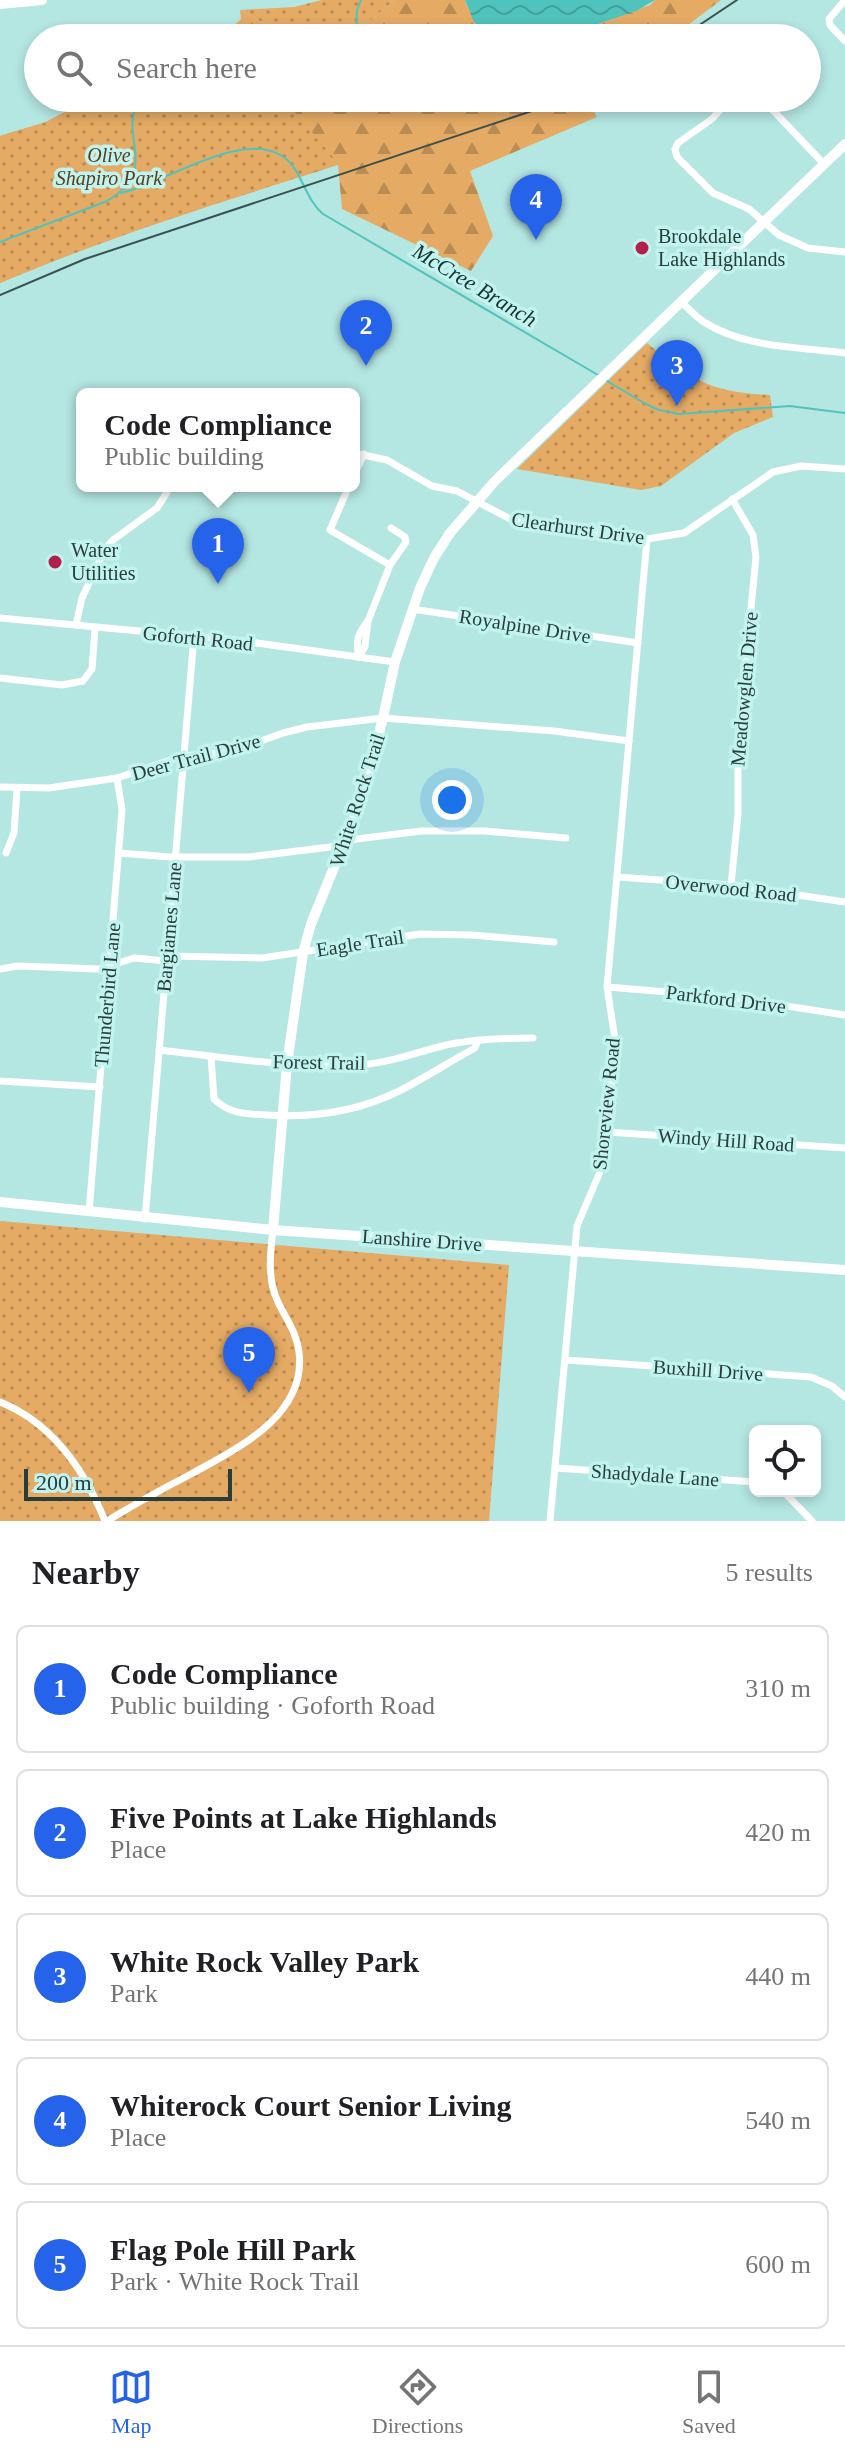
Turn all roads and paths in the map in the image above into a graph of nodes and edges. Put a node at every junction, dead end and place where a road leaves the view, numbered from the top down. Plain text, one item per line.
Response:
1 (42, 0) edge
2 (845, 0) edge
3 (21, 1) edge
4 (0, 4) edge
5 (845, 41) edge
6 (718, 112) edge
7 (774, 112) edge
8 (845, 144) edge
9 (824, 164) junction
10 (764, 222) junction
11 (845, 252) edge
12 (680, 301) junction
13 (845, 353) edge
14 (360, 454) edge
15 (364, 454) junction
16 (360, 462) edge
17 (845, 469) edge
18 (167, 492) edge
19 (346, 492) edge
20 (732, 499) junction
21 (475, 501) junction
22 (391, 528) dead end
23 (647, 539) junction
24 (390, 565) junction
25 (412, 609) junction
26 (0, 618) edge
27 (76, 625) junction
28 (95, 628) junction
29 (194, 636) junction
30 (638, 643) junction
31 (359, 657) junction
32 (395, 662) junction
33 (0, 678) edge
34 (383, 718) junction
35 (629, 741) junction
36 (183, 756) junction
37 (117, 778) junction
38 (0, 787) edge
39 (17, 789) junction
40 (566, 838) dead end
41 (344, 843) junction
42 (6, 853) dead end
43 (119, 853) junction
44 (175, 856) junction
45 (617, 877) junction
46 (731, 885) junction
47 (845, 902) edge
48 (554, 942) dead end
49 (303, 953) junction
50 (166, 958) junction
51 (109, 966) junction
52 (0, 969) edge
53 (607, 987) junction
54 (845, 1015) edge
55 (533, 1038) dead end
56 (478, 1040) junction
57 (159, 1050) junction
58 (211, 1056) junction
59 (287, 1064) junction
60 (0, 1081) edge
61 (100, 1087) junction
62 (282, 1116) junction
63 (607, 1132) junction
64 (845, 1148) edge
65 (0, 1202) edge
66 (89, 1212) junction
67 (145, 1219) junction
68 (273, 1230) junction
69 (575, 1251) junction
70 (845, 1270) edge
71 (566, 1360) junction
72 (845, 1397) edge
73 (0, 1402) edge
74 (556, 1468) junction
75 (749, 1482) edge
76 (789, 1497) edge
77 (106, 1521) edge
78 (550, 1521) edge
79 (812, 1521) edge

1 - 3 street
2 - 5 street
3 - 4 street
6 - 10 street
7 - 9 street
8 - 9 street, White Rock Trail
9 - 10 street, White Rock Trail
10 - 11 street
10 - 12 street, White Rock Trail
12 - 13 street
12 - 21 street, White Rock Trail
14 - 15 street, Clearhurst Drive
15 - 16 street
15 - 21 street, Clearhurst Drive
17 - 20 street, Clearhurst Drive
18 - 27 street
19 - 24 street
20 - 23 street, Clearhurst Drive
20 - 46 street, Meadowglen Drive
21 - 23 street, Clearhurst Drive
21 - 25 street, White Rock Trail
22 - 24 street
23 - 30 street, Shoreview Road
24 - 31 street
25 - 30 street, Royalpine Drive
25 - 32 street, White Rock Trail
26 - 27 street, Goforth Road
27 - 28 street, Goforth Road
28 - 29 street, Goforth Road
28 - 33 street
29 - 31 street, Goforth Road
29 - 36 street, Bargiames Lane
30 - 35 street, Shoreview Road
31 - 32 street, Goforth Road
32 - 34 street, White Rock Trail
34 - 35 street, Deer Trail Drive
34 - 36 street, Deer Trail Drive
34 - 41 street, White Rock Trail
35 - 45 street, Shoreview Road
36 - 37 street, Deer Trail Drive
36 - 44 street, Bargiames Lane
37 - 39 street, Deer Trail Drive
37 - 43 street, Thunderbird Lane
38 - 39 street, Deer Trail Drive
39 - 42 street
40 - 41 street
41 - 44 street
41 - 49 street, White Rock Trail
43 - 44 street
43 - 51 street, Thunderbird Lane
44 - 50 street, Bargiames Lane
45 - 46 street, Overwood Road
45 - 53 street, Shoreview Road
46 - 47 street, Overwood Road
48 - 49 street, Eagle Trail
49 - 50 street, Eagle Trail
49 - 59 street, White Rock Trail
50 - 51 street, Eagle Trail
50 - 57 street, Bargiames Lane
51 - 52 street, Eagle Trail
51 - 61 street, Thunderbird Lane
53 - 54 street, Parkford Drive
53 - 63 street, Shoreview Road
55 - 56 street, Forest Trail
56 - 59 street, Forest Trail
56 - 62 street, Forest Trail
57 - 58 street, Forest Trail
57 - 67 street, Bargiames Lane
58 - 59 street, Forest Trail
58 - 62 street, Forest Trail
59 - 62 street, White Rock Trail
60 - 61 street
61 - 66 street, Thunderbird Lane
62 - 68 street, White Rock Trail
63 - 64 street, Windy Hill Road
63 - 69 street, Shoreview Road
65 - 66 street, Lanshire Drive
66 - 67 street, Lanshire Drive
67 - 68 street, Lanshire Drive
68 - 69 street, Lanshire Drive
68 - 77 street, White Rock Trail
69 - 70 street, Lanshire Drive
69 - 71 street, Shoreview Road
71 - 72 street, Buxhill Drive
71 - 74 street, Shoreview Road
73 - 77 street
74 - 75 street, Shadydale Lane
74 - 78 street, Shoreview Road
76 - 79 street

